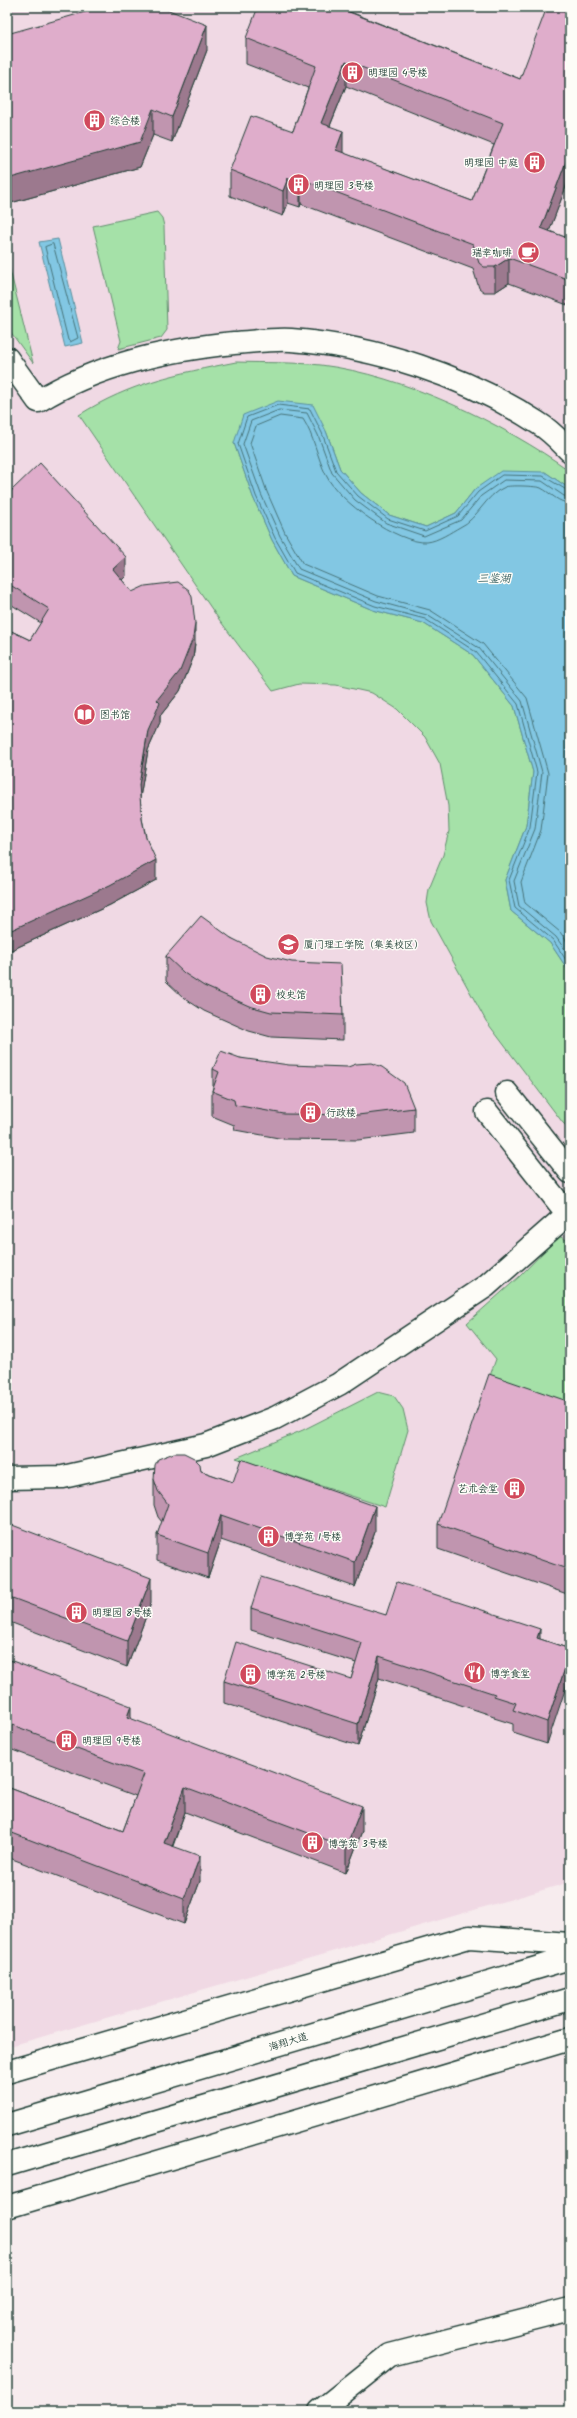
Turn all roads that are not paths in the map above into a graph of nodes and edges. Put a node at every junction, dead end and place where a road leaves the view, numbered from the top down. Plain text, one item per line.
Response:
1 (7, 358) edge
2 (570, 450) edge
3 (507, 1093) dead end
4 (487, 1112) dead end
5 (570, 1172) edge
6 (569, 1215) edge
7 (7, 1478) edge
8 (570, 1944) edge
9 (570, 1958) edge
10 (570, 1999) edge
11 (570, 2039) edge
12 (7, 2072) edge
13 (7, 2125) edge
14 (7, 2165) edge
15 (7, 2207) edge
16 (570, 2309) edge
17 (320, 2411) edge

1 - 2 main road
3 - 5 main road
4 - 6 main road
6 - 7 main road
8 - 12 main road
9 - 13 main road, 海翔大道
10 - 14 main road
11 - 15 main road
16 - 17 main road

